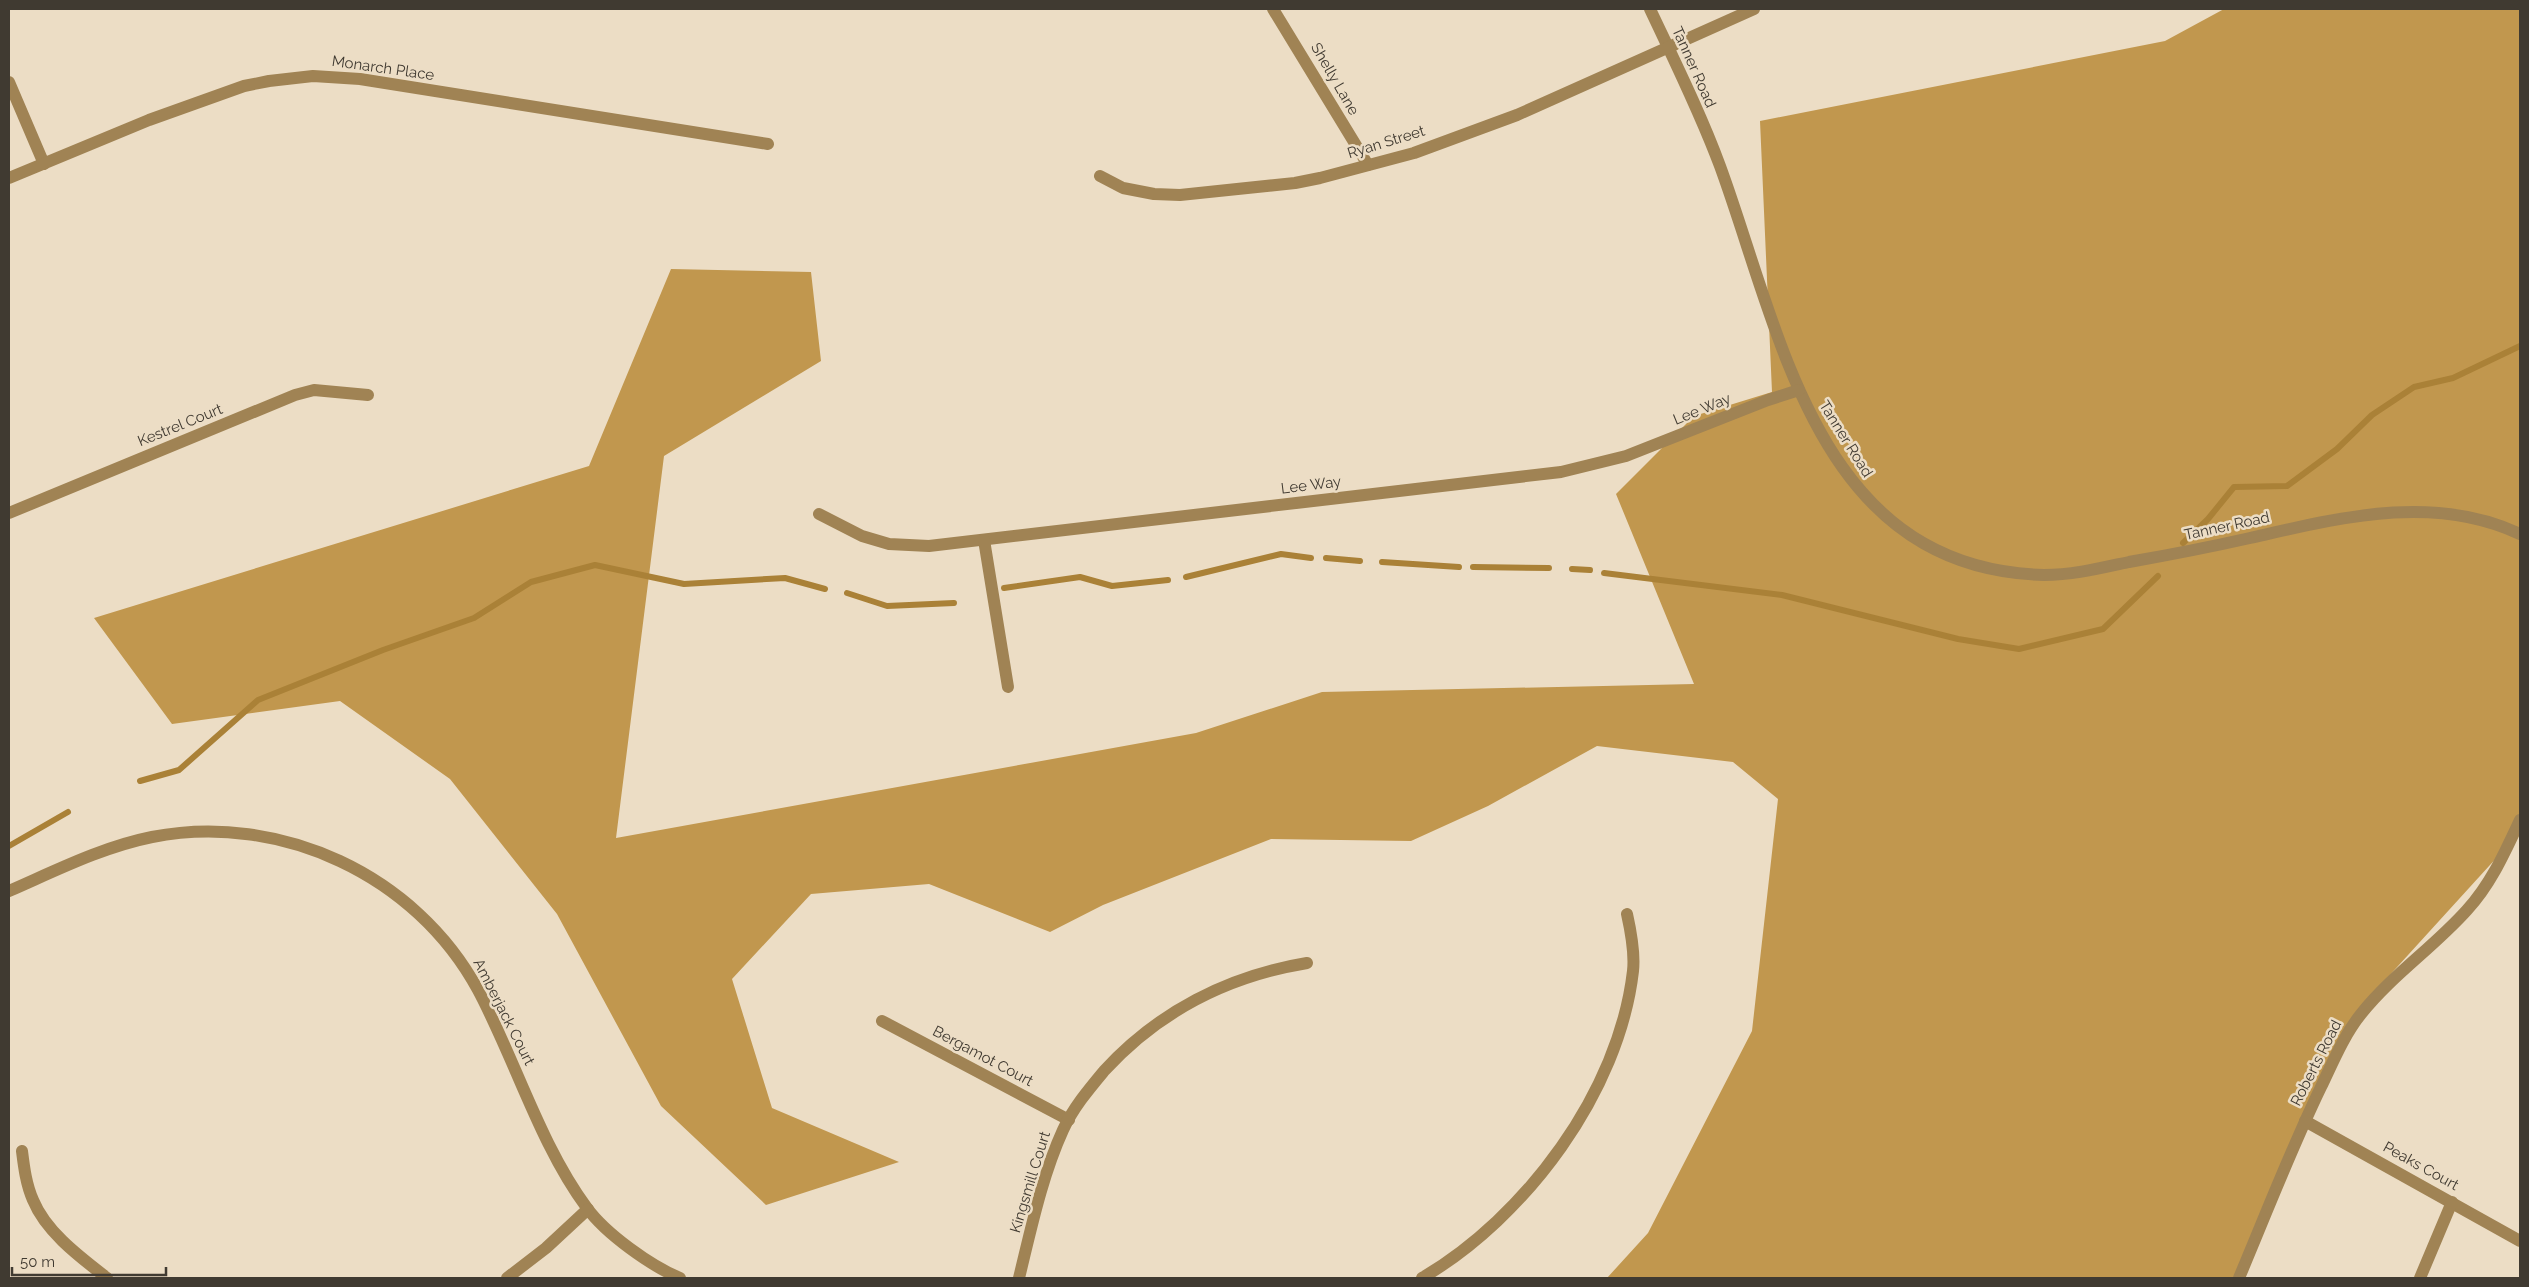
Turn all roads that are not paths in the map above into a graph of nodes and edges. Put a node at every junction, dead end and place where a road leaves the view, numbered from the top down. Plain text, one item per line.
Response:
1 (1273, 9) edge
2 (1650, 9) edge
3 (1754, 9) edge
4 (1668, 47) junction
5 (9, 82) edge
6 (768, 144) dead end
7 (44, 164) junction
8 (1368, 165) junction
9 (1100, 176) dead end
10 (9, 178) edge
11 (1799, 390) junction
12 (368, 394) dead end
13 (9, 512) edge
14 (819, 514) dead end
15 (2520, 534) edge
16 (984, 540) junction
17 (1008, 687) dead end
18 (2520, 821) edge
19 (9, 891) edge
20 (1627, 914) dead end
21 (1307, 963) dead end
22 (882, 1022) dead end
23 (1069, 1120) junction
24 (2305, 1121) junction
25 (22, 1150) dead end
26 (2452, 1202) junction
27 (588, 1209) junction
28 (2520, 1241) edge
29 (107, 1278) edge
30 (507, 1278) edge
31 (680, 1278) edge
32 (1019, 1278) edge
33 (1422, 1278) edge
34 (2239, 1278) edge
35 (2420, 1278) edge

1 - 8 street, Shelly Lane
2 - 4 street, Tanner Road
3 - 4 street, Ryan Street
4 - 8 street, Ryan Street
4 - 11 street, Tanner Road
5 - 7 street
6 - 7 street, Monarch Place
7 - 10 street, Monarch Place
8 - 9 street, Ryan Street
11 - 15 street, Tanner Road
11 - 16 street, Lee Way
12 - 13 street, Kestrel Court
14 - 16 street, Lee Way
16 - 17 street
18 - 24 street, Roberts Road
19 - 27 street, Amberjack Court
20 - 33 street
21 - 23 street, Kingsmill Court
22 - 23 street, Bergamot Court
23 - 32 street, Kingsmill Court
24 - 26 street, Peaks Court
24 - 34 street, Roberts Road
25 - 29 street
26 - 28 street, Peaks Court
26 - 35 street
27 - 30 street
27 - 31 street, Amberjack Court

